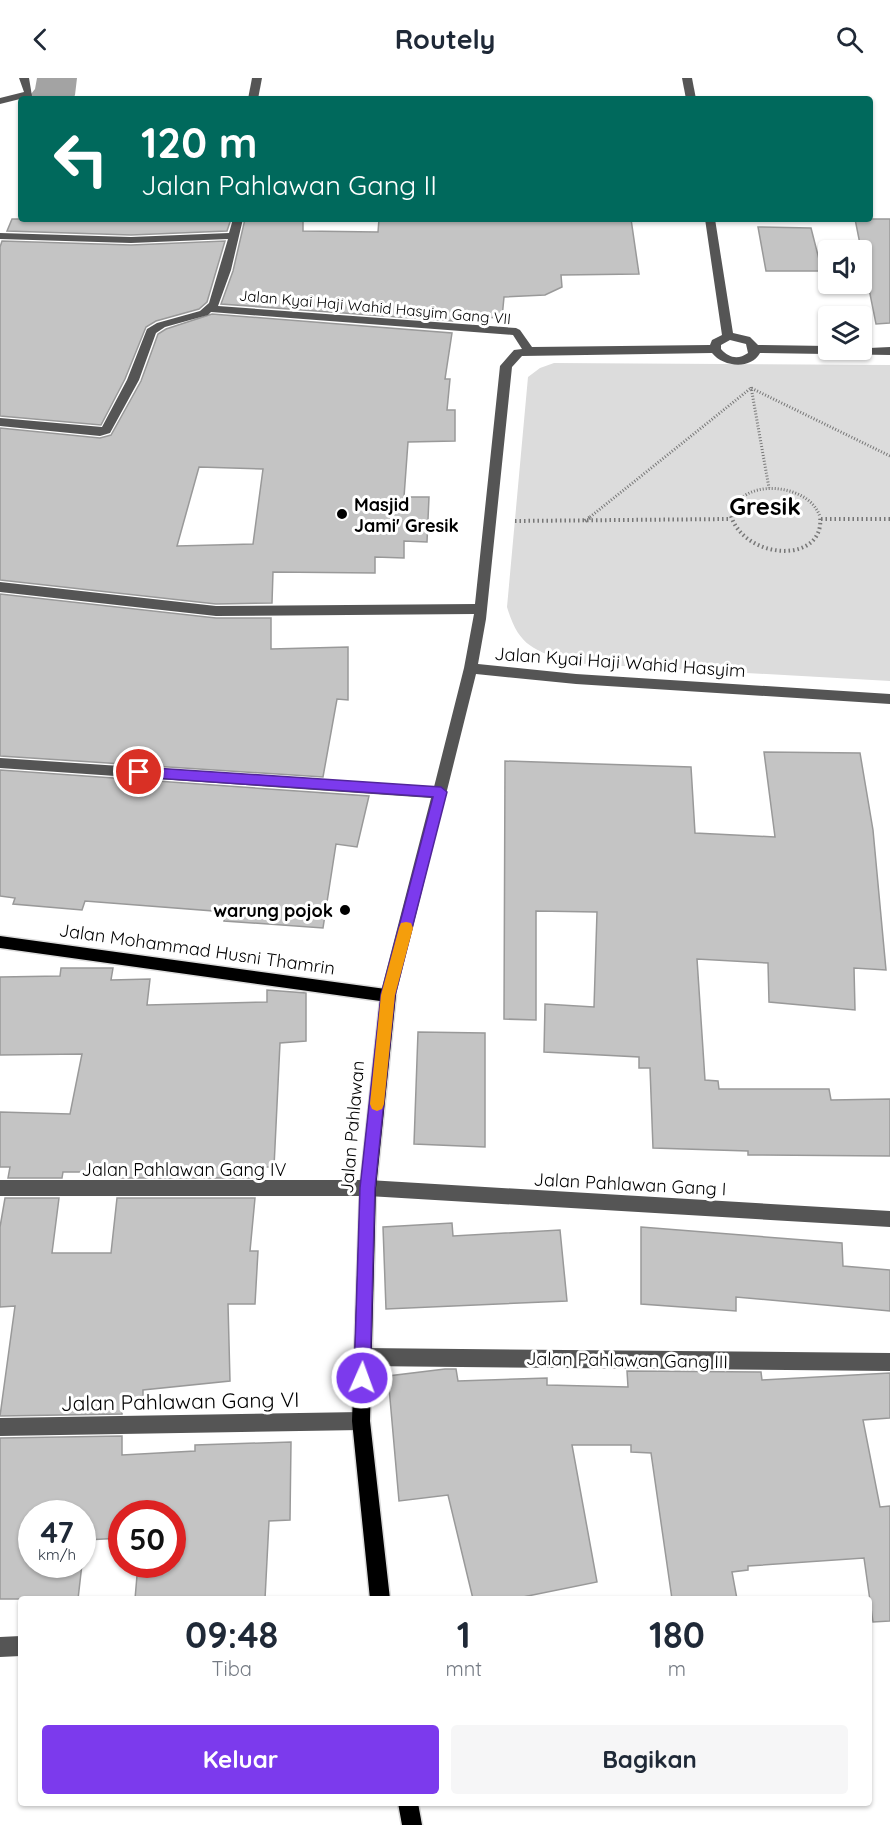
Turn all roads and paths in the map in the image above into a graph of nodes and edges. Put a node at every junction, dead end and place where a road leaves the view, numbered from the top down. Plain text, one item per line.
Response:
1 (24, 78) edge
2 (257, 78) edge
3 (687, 78) edge
4 (18, 96) edge
5 (20, 96) edge
6 (254, 96) edge
7 (690, 96) edge
8 (0, 100) edge
9 (237, 222) edge
10 (710, 222) edge
11 (0, 236) edge
12 (234, 237) junction
13 (210, 309) junction
14 (728, 336) junction
15 (715, 349) junction
16 (754, 349) junction
17 (529, 351) junction
18 (890, 351) edge
19 (741, 361) junction
20 (751, 388) junction
21 (0, 422) edge
22 (890, 456) edge
23 (769, 488) junction
24 (730, 519) junction
25 (821, 519) junction
26 (890, 519) edge
27 (490, 521) junction
28 (585, 521) junction
29 (0, 587) edge
30 (480, 609) junction
31 (471, 668) junction
32 (890, 699) edge
33 (0, 762) edge
34 (441, 792) junction
35 (0, 942) edge
36 (388, 995) junction
37 (0, 1188) edge
38 (368, 1188) junction
39 (890, 1219) edge
40 (363, 1357) junction
41 (890, 1362) edge
42 (361, 1421) junction
43 (0, 1427) edge
44 (380, 1596) edge
45 (18, 1646) edge
46 (0, 1647) edge
47 (409, 1806) edge
48 (412, 1825) edge

1 - 5 street
2 - 6 street
3 - 7 street
4 - 8 street
9 - 12 street
10 - 14 street
11 - 12 street
12 - 13 street
13 - 17 street, Jalan Kyai Haji Wahid Hasyim Gang VII
13 - 21 street
14 - 15 street
14 - 16 street
15 - 17 street
15 - 19 street
16 - 18 street
16 - 19 street
17 - 27 street, Jalan Kyai Haji Wahid Hasyim
19 - 20 path
20 - 22 path
20 - 23 path
20 - 28 path
23 - 24 path
23 - 25 path
24 - 25 path
24 - 28 path
25 - 26 path
27 - 28 path
27 - 30 street, Jalan Kyai Haji Wahid Hasyim
29 - 30 street
30 - 31 street, Jalan Kyai Haji Wahid Hasyim
31 - 32 street, Jalan Kyai Haji Wahid Hasyim
31 - 34 street, Jalan Pahlawan
33 - 34 street
34 - 36 street, Jalan Pahlawan
35 - 36 main road, Jalan Mohammad Husni Thamrin
36 - 38 main road, Jalan Pahlawan
37 - 38 street, Jalan Pahlawan Gang IV
38 - 39 street, Jalan Pahlawan Gang I
38 - 40 main road, Jalan Pahlawan
40 - 41 street, Jalan Pahlawan Gang III
40 - 42 main road, Jalan Pahlawan
42 - 43 street, Jalan Pahlawan Gang VI
42 - 44 main road, Jalan Pahlawan
45 - 46 street
47 - 48 main road

